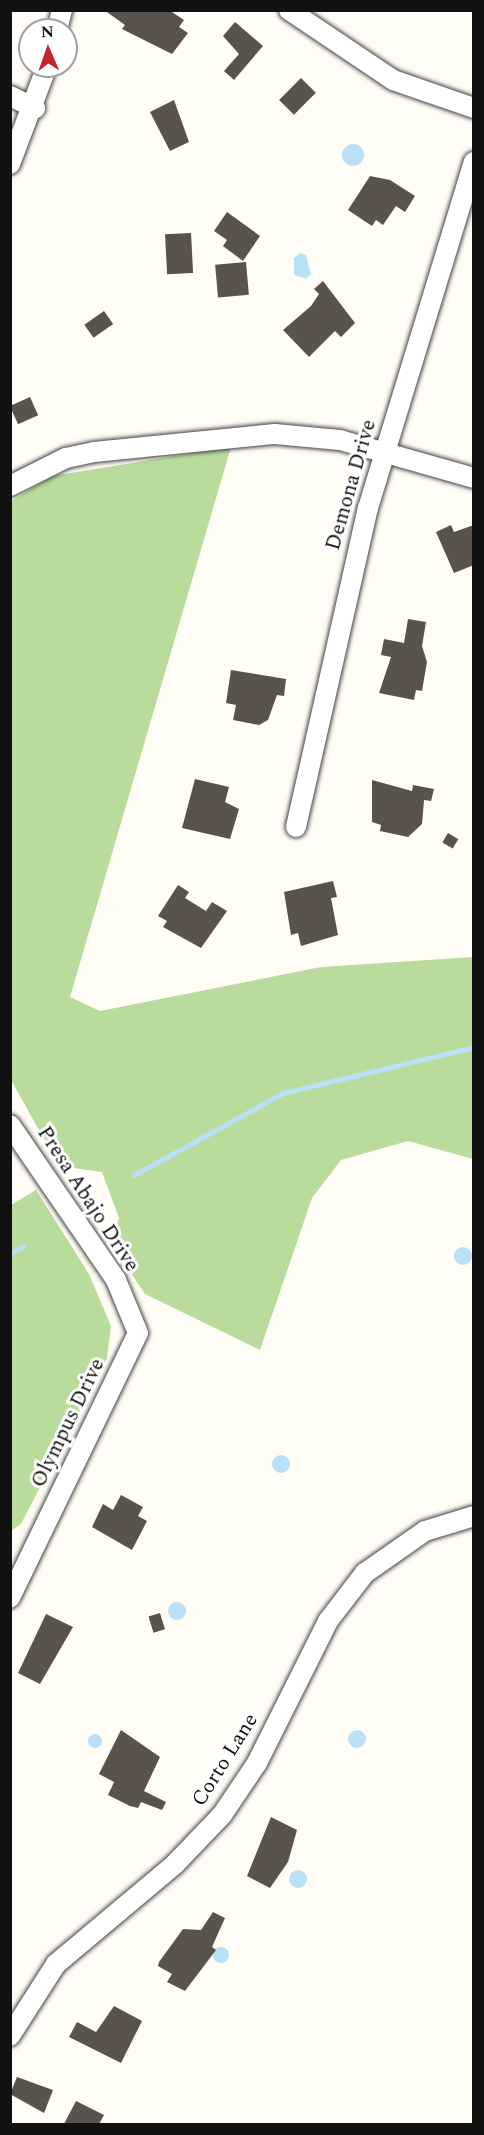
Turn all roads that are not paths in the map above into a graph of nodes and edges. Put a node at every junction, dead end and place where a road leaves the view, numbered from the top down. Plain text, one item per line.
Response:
1 (289, 10) edge
2 (43, 78) edge
3 (10, 96) edge
4 (35, 108) junction
5 (474, 108) edge
6 (474, 162) edge
7 (10, 164) edge
8 (385, 452) junction
9 (474, 478) edge
10 (10, 486) edge
11 (296, 827) dead end
12 (10, 1125) edge
13 (138, 1333) joint
14 (474, 1516) edge
15 (18, 1569) edge
16 (10, 1598) edge
17 (10, 2036) edge

1 - 5 street
2 - 4 street
3 - 4 street
4 - 7 street
6 - 8 street, Demona Drive
8 - 9 street
8 - 10 street
8 - 11 street, Demona Drive
12 - 13 street, Presa Abajo Drive
13 - 15 street, Olympus Drive
14 - 17 street, Corto Lane
15 - 16 street, Olympus Drive

